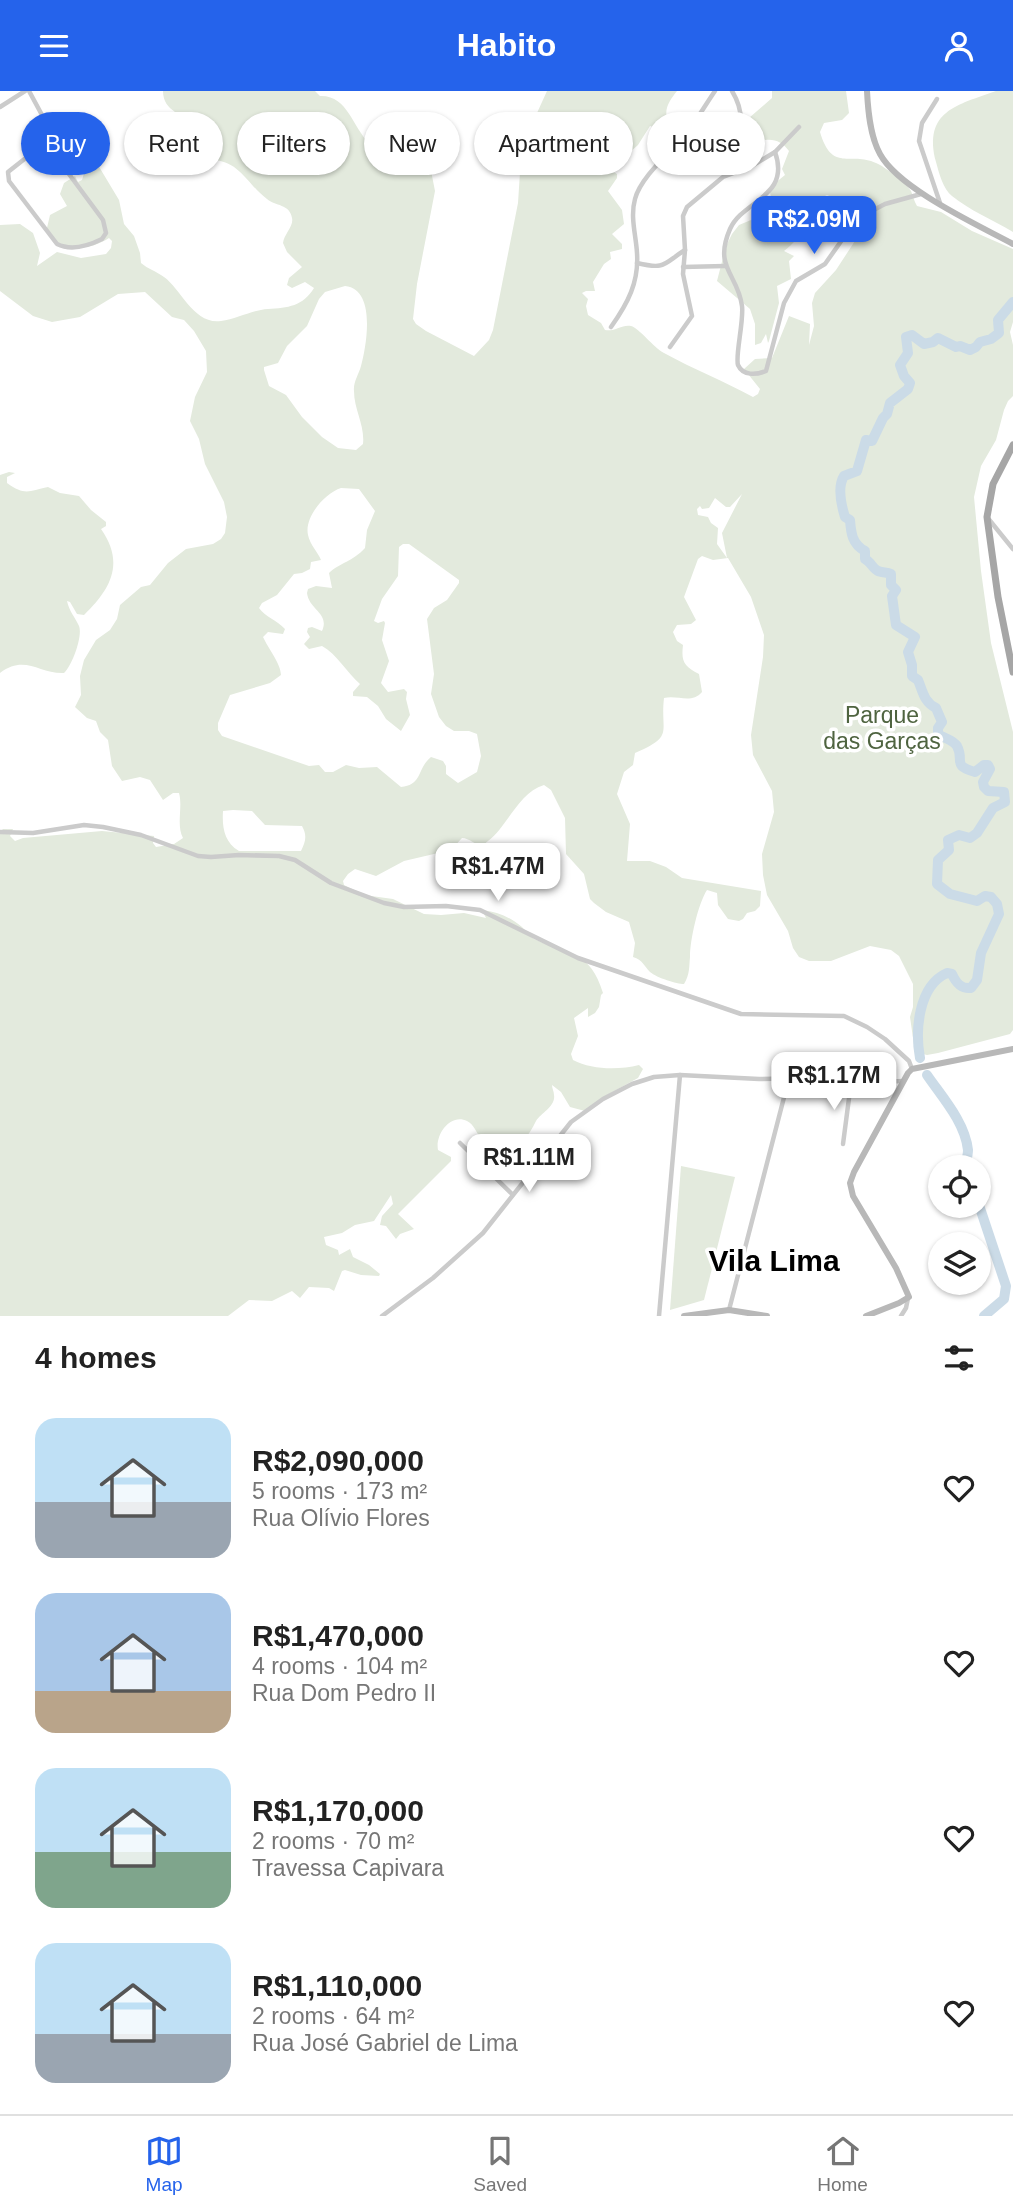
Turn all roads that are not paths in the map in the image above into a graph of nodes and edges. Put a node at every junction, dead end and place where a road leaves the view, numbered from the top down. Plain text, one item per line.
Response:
1 (27, 91) edge
2 (715, 91) edge
3 (732, 91) edge
4 (867, 91) edge
5 (937, 99) dead end
6 (0, 107) edge
7 (39, 112) edge
8 (739, 112) edge
9 (799, 127) dead end
10 (46, 143) joint
11 (775, 152) junction
12 (765, 158) edge
13 (729, 175) edge
14 (923, 194) junction
15 (940, 203) junction
16 (1013, 244) edge
17 (685, 250) junction
18 (637, 263) junction
19 (725, 265) junction
20 (683, 267) junction
21 (611, 327) dead end
22 (670, 347) dead end
23 (1013, 446) edge
24 (987, 517) junction
25 (1013, 549) edge
26 (1013, 673) edge
27 (0, 832) edge
28 (1012, 1048) edge
29 (912, 1069) junction
30 (680, 1075) junction
31 (789, 1078) junction
32 (904, 1081) junction
33 (851, 1083) junction
34 (460, 1143) dead end
35 (843, 1144) dead end
36 (512, 1194) junction
37 (909, 1297) junction
38 (729, 1310) junction
39 (382, 1316) edge
40 (659, 1316) edge
41 (684, 1316) edge
42 (767, 1316) edge
43 (866, 1316) edge
44 (901, 1316) edge

1 - 6 street
1 - 7 street
2 - 18 street
3 - 8 street
4 - 14 street
5 - 15 street
9 - 11 street
10 - 10 street
11 - 12 street
11 - 19 street
13 - 17 street
14 - 15 street
14 - 19 street
15 - 16 street
17 - 18 street
17 - 20 street
18 - 21 street
19 - 20 street
20 - 22 street
23 - 24 main road
24 - 25 street
24 - 26 main road
27 - 29 street
28 - 29 street
29 - 32 street
30 - 31 street
30 - 36 street
30 - 40 street
31 - 33 street
31 - 38 street
32 - 33 street
32 - 37 street
33 - 35 street
34 - 36 street
36 - 39 street
37 - 43 street
37 - 44 street
38 - 41 street
38 - 42 street

